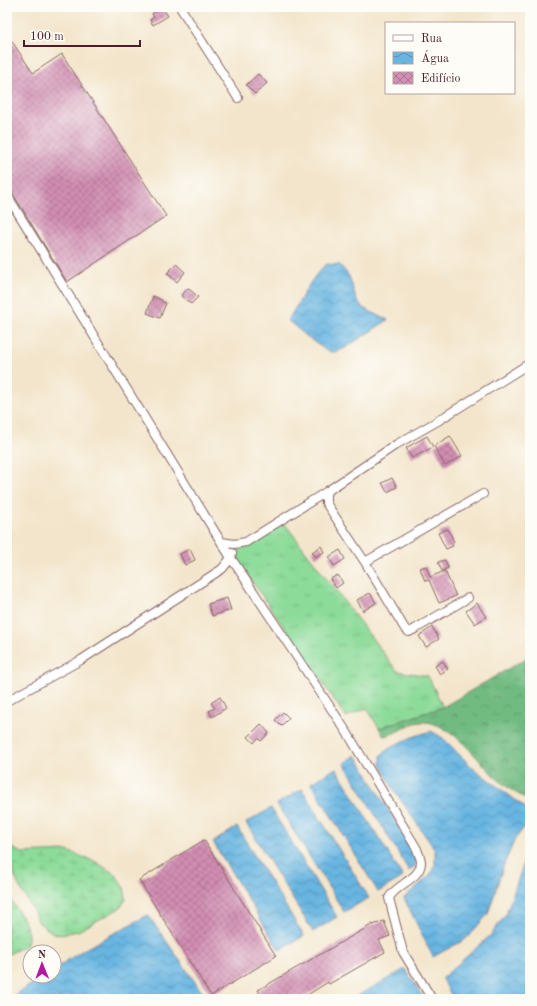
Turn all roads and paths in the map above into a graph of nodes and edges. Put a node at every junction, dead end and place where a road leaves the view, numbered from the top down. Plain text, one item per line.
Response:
1 (180, 7) edge
2 (238, 98) dead end
3 (7, 195) edge
4 (530, 363) edge
5 (326, 492) junction
6 (483, 494) dead end
7 (311, 501) junction
8 (326, 503) junction
9 (222, 542) junction
10 (234, 544) junction
11 (231, 558) junction
12 (365, 562) junction
13 (468, 598) dead end
14 (7, 701) edge
15 (432, 999) edge

1 - 2 street
3 - 9 street
4 - 5 street
5 - 7 street
5 - 8 street
6 - 12 street
7 - 8 street
7 - 10 street
8 - 12 street
9 - 10 street
9 - 11 street
10 - 11 street
11 - 14 street
11 - 15 street
12 - 13 street

